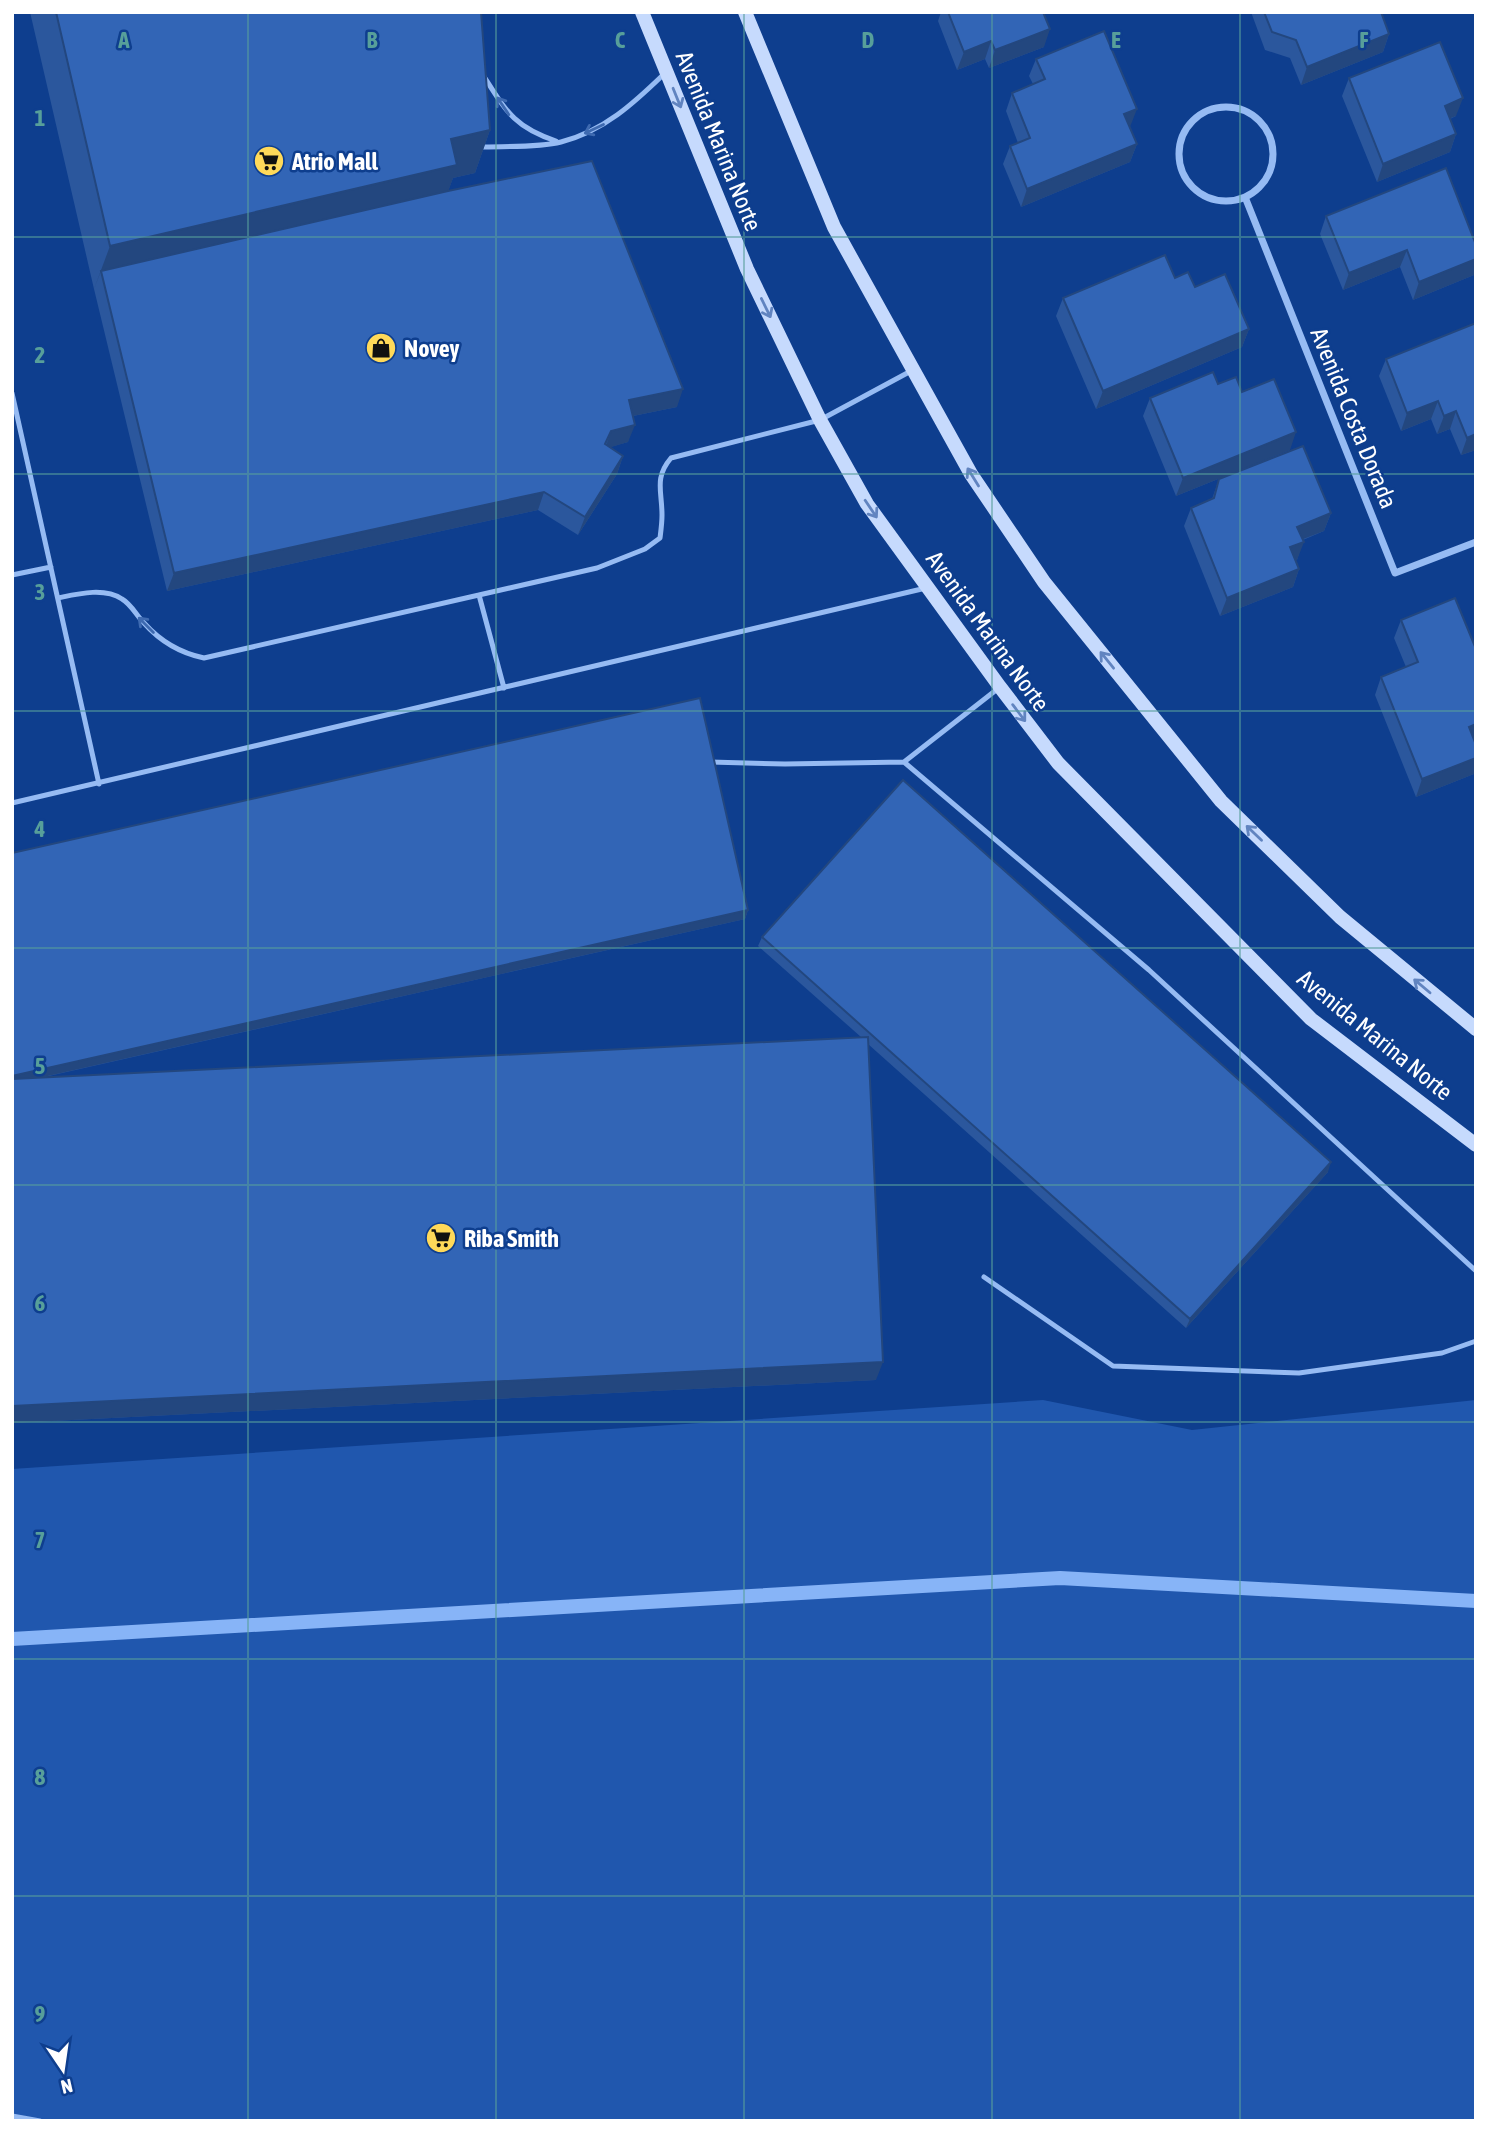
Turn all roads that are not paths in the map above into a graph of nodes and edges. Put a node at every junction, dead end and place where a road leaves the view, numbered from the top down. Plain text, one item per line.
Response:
1 (642, 12) edge
2 (745, 12) edge
3 (479, 69) edge
4 (666, 71) junction
5 (559, 142) junction
6 (473, 148) edge
7 (1245, 197) junction
8 (912, 370) junction
9 (12, 393) edge
10 (820, 420) junction
11 (1476, 542) edge
12 (51, 567) junction
13 (12, 575) edge
14 (926, 588) junction
15 (479, 595) junction
16 (58, 598) junction
17 (1000, 687) junction
18 (504, 688) junction
19 (701, 761) edge
20 (904, 762) junction
21 (99, 783) junction
22 (12, 803) edge
23 (1476, 1029) edge
24 (1476, 1145) edge
25 (1476, 1271) edge
26 (984, 1277) dead end
27 (1476, 1341) edge
28 (12, 2116) edge
29 (40, 2121) edge

1 - 4 main road, Avenida Marina Norte
2 - 8 main road
5 -> 3 lane
4 -> 5 lane
4 -> 10 main road, Avenida Marina Norte
5 - 6 lane
7 - 7 street
7 - 11 street, Avenida Costa Dorada
8 - 10 lane
23 -> 8 main road
9 - 12 lane
10 -> 14 main road, Avenida Marina Norte
10 - 15 lane
12 - 13 lane
12 - 16 lane
14 - 17 main road, Avenida Marina Norte
14 - 18 lane
15 -> 16 lane
15 - 18 lane
16 - 21 lane
17 - 20 lane
17 -> 24 main road, Avenida Marina Norte
18 - 21 lane
19 - 20 lane
20 - 25 lane
21 - 22 lane
26 - 27 lane
28 - 29 lane

